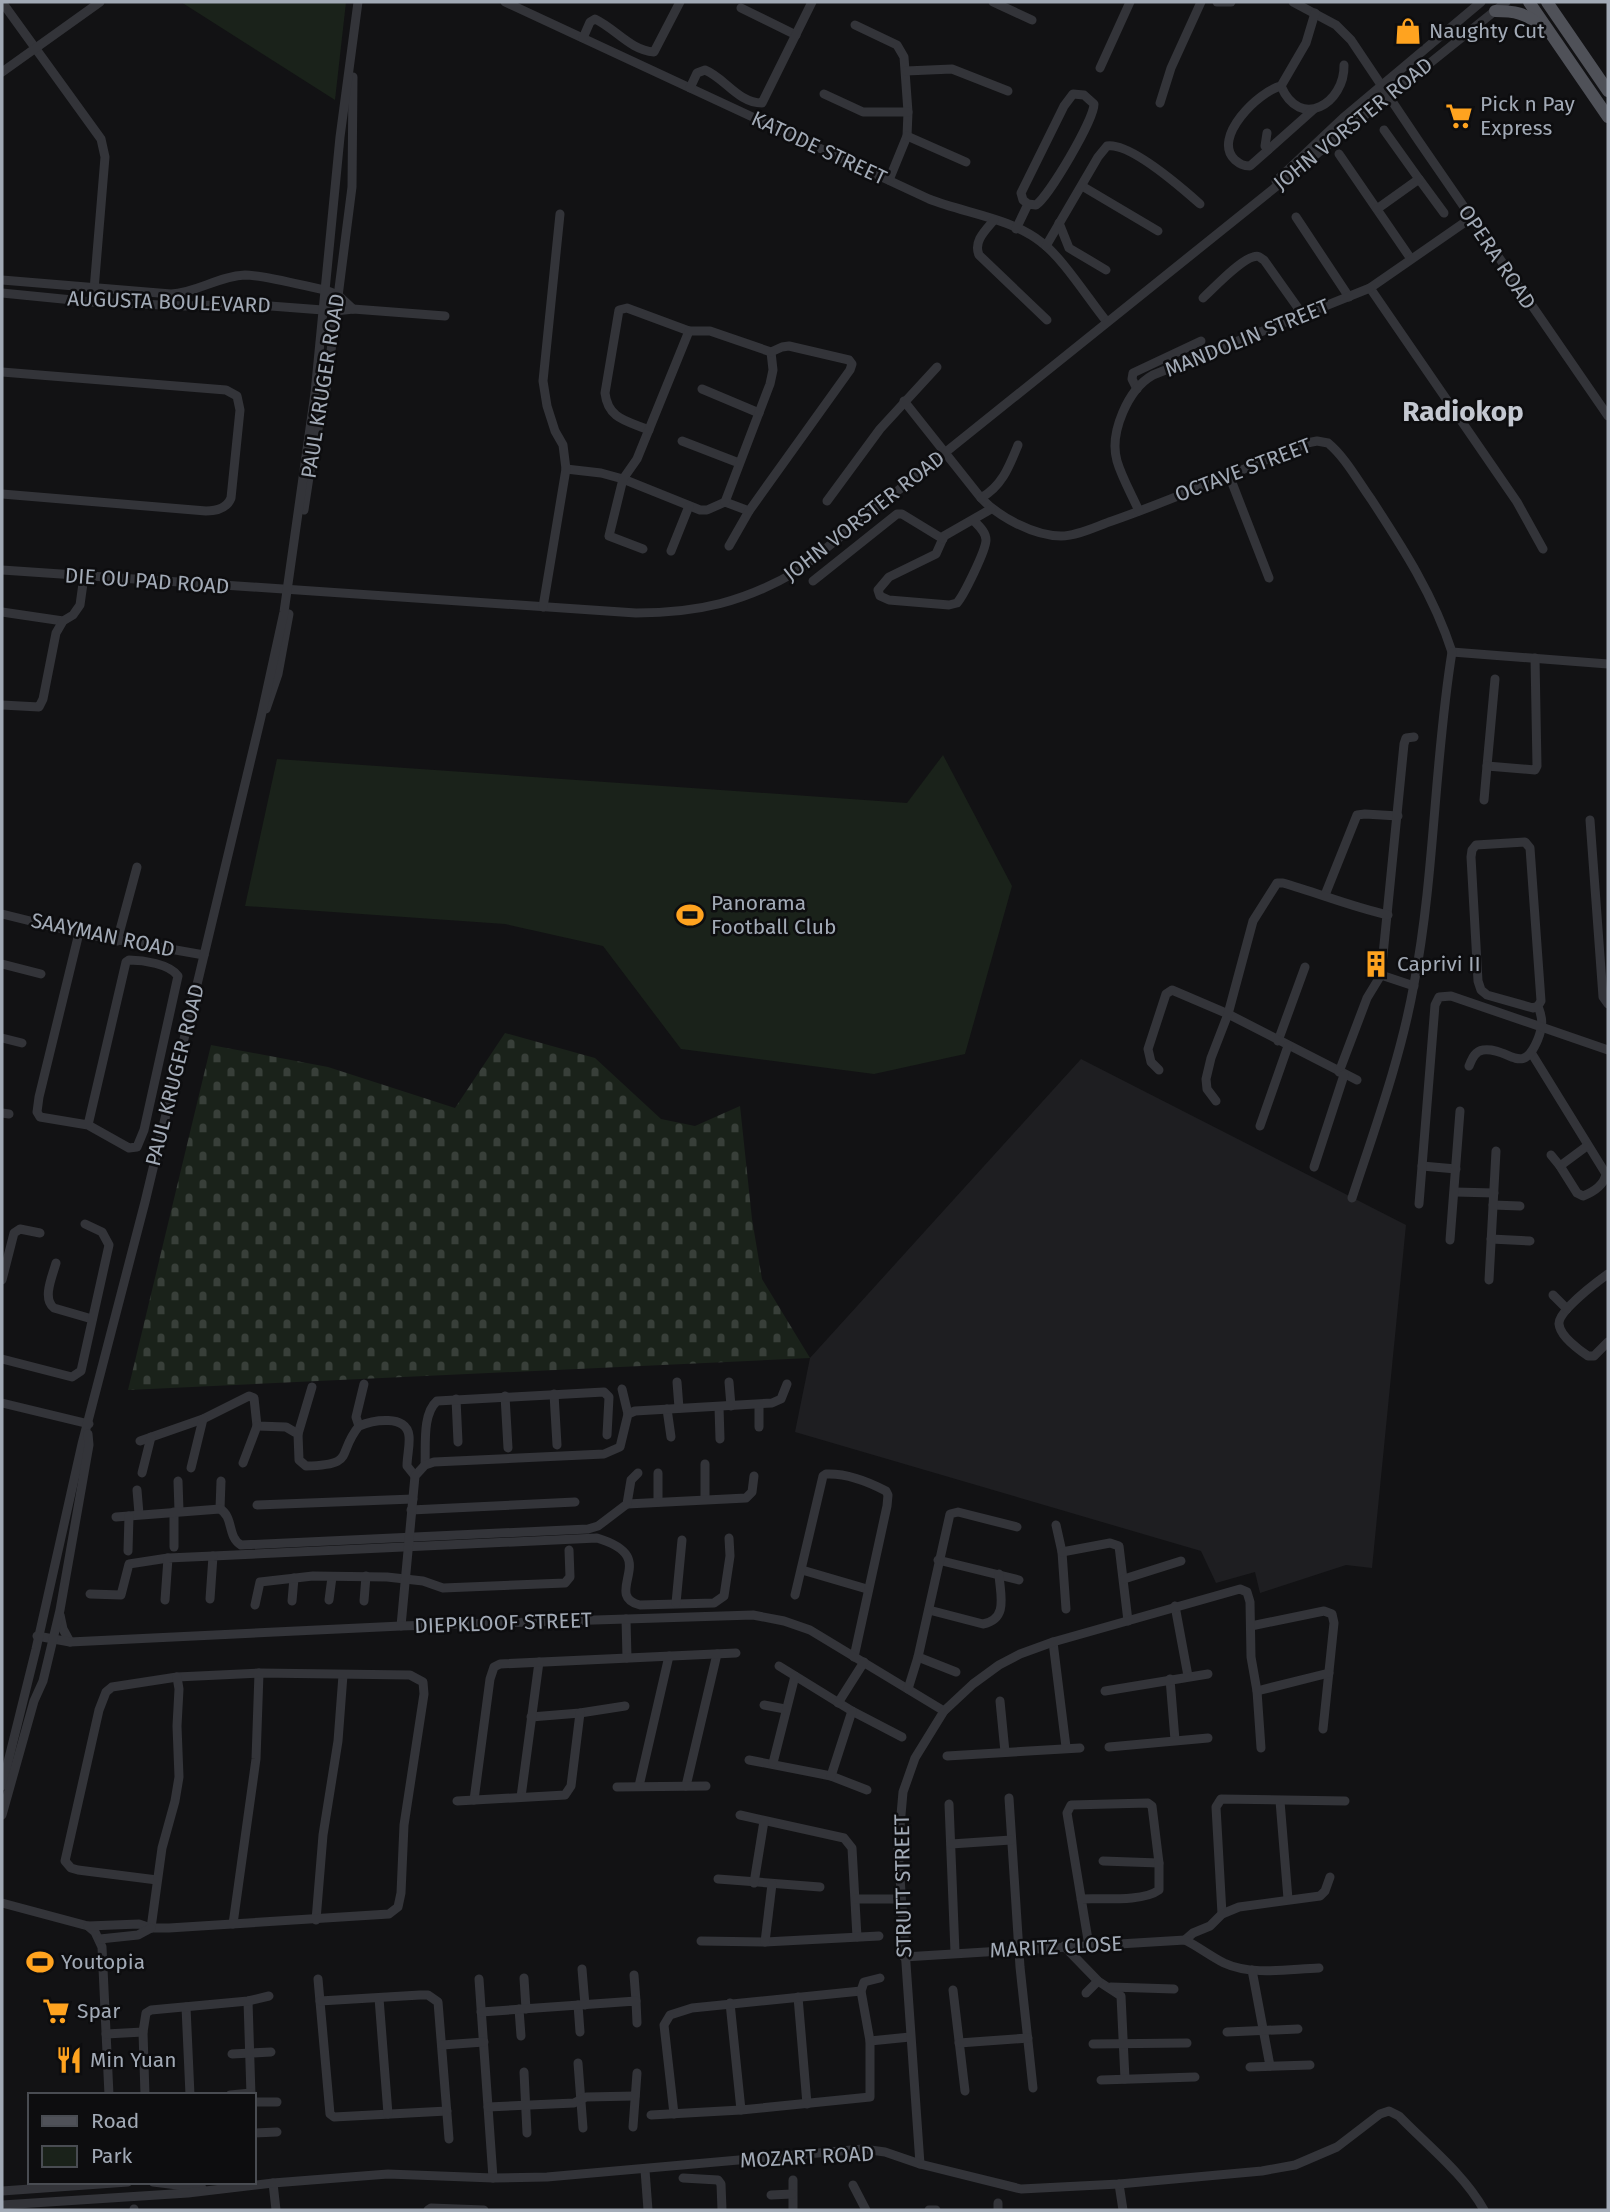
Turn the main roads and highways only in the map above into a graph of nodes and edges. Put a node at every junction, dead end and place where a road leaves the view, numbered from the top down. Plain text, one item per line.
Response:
1 (1530, 2) edge
2 (1552, 5) edge
3 (1495, 11) road end
4 (1554, 38) junction
5 (1608, 91) edge
6 (1608, 117) edge

1 - 4 main road
2 - 5 main road
3 - 4 main road
4 - 6 main road

